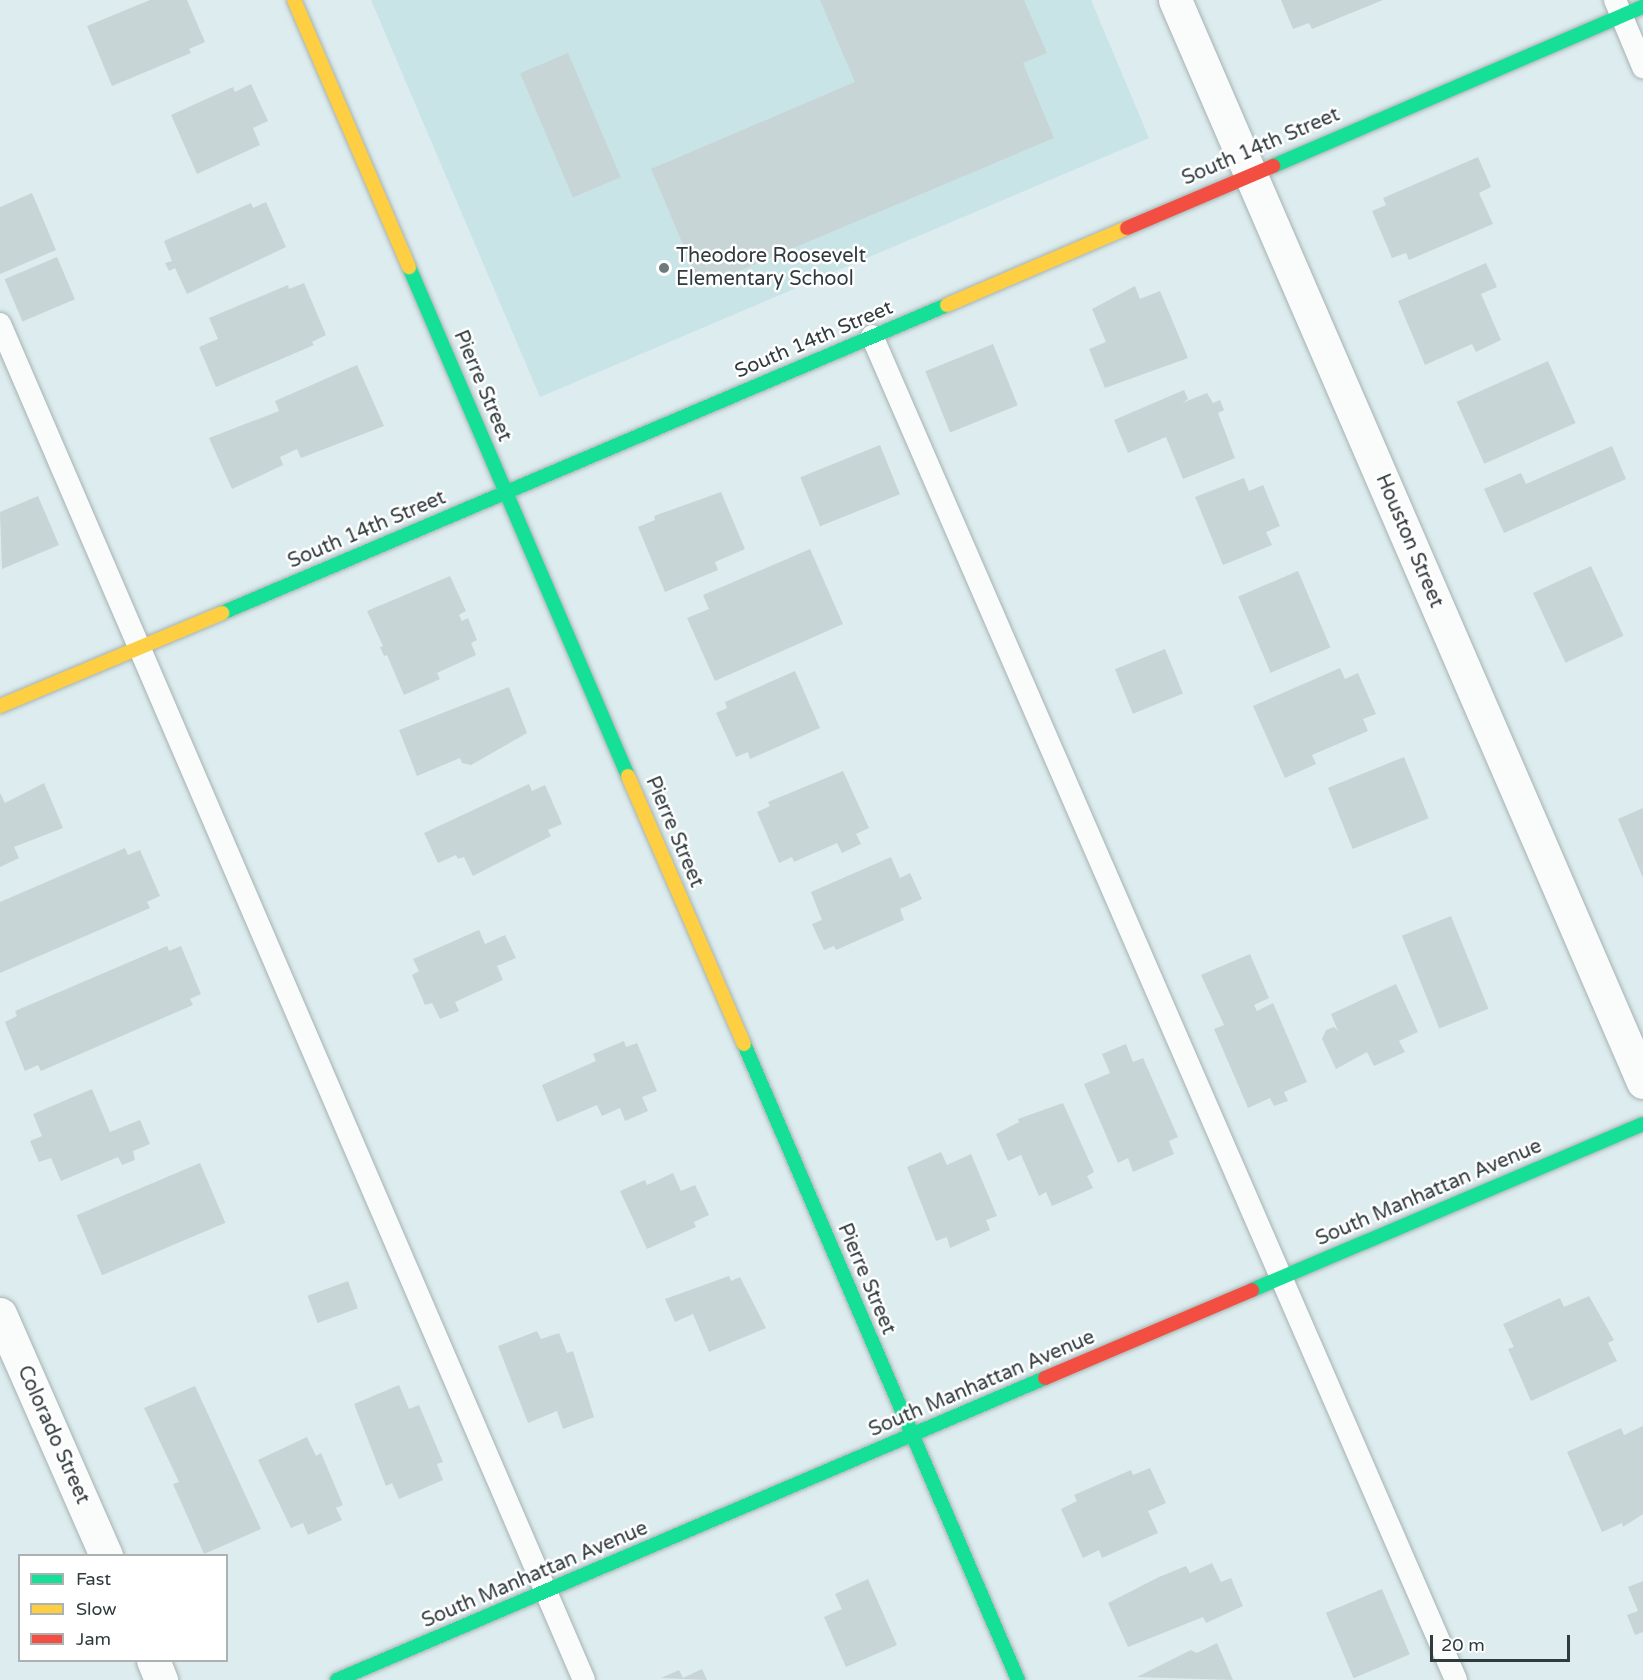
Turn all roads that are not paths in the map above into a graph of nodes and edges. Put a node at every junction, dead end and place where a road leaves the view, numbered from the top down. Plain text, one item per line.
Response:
1 (294, 0) edge
2 (1175, 0) edge
3 (1643, 6) edge
4 (1619, 8) edge
5 (1643, 67) edge
6 (1250, 173) junction
7 (0, 324) edge
8 (872, 336) junction
9 (506, 494) junction
10 (138, 648) junction
11 (0, 706) edge
12 (1643, 1082) edge
13 (1643, 1124) edge
14 (1281, 1278) junction
15 (0, 1314) edge
16 (913, 1435) junction
17 (105, 1554) edge
18 (546, 1592) junction
19 (154, 1662) edge
20 (161, 1680) edge
21 (337, 1680) edge
22 (584, 1680) edge
23 (1018, 1680) edge
24 (1456, 1680) edge

1 - 9 street, Pierre Street
2 - 6 street, Houston Street
3 - 4 street, South 14th Street
4 - 5 lane
4 - 6 street, South 14th Street
6 - 8 street, South 14th Street
6 - 12 street, Houston Street
7 - 10 lane
8 - 9 street, South 14th Street
8 - 14 lane
9 - 10 street, South 14th Street
9 - 16 street, Pierre Street
10 - 11 street, South 14th Street
10 - 18 lane
13 - 14 street, South Manhattan Avenue
14 - 16 street, South Manhattan Avenue
14 - 24 lane
15 - 17 street, Colorado Street
16 - 18 street, South Manhattan Avenue
16 - 23 street, Pierre Street
18 - 21 street, South Manhattan Avenue
18 - 22 lane
19 - 20 street

